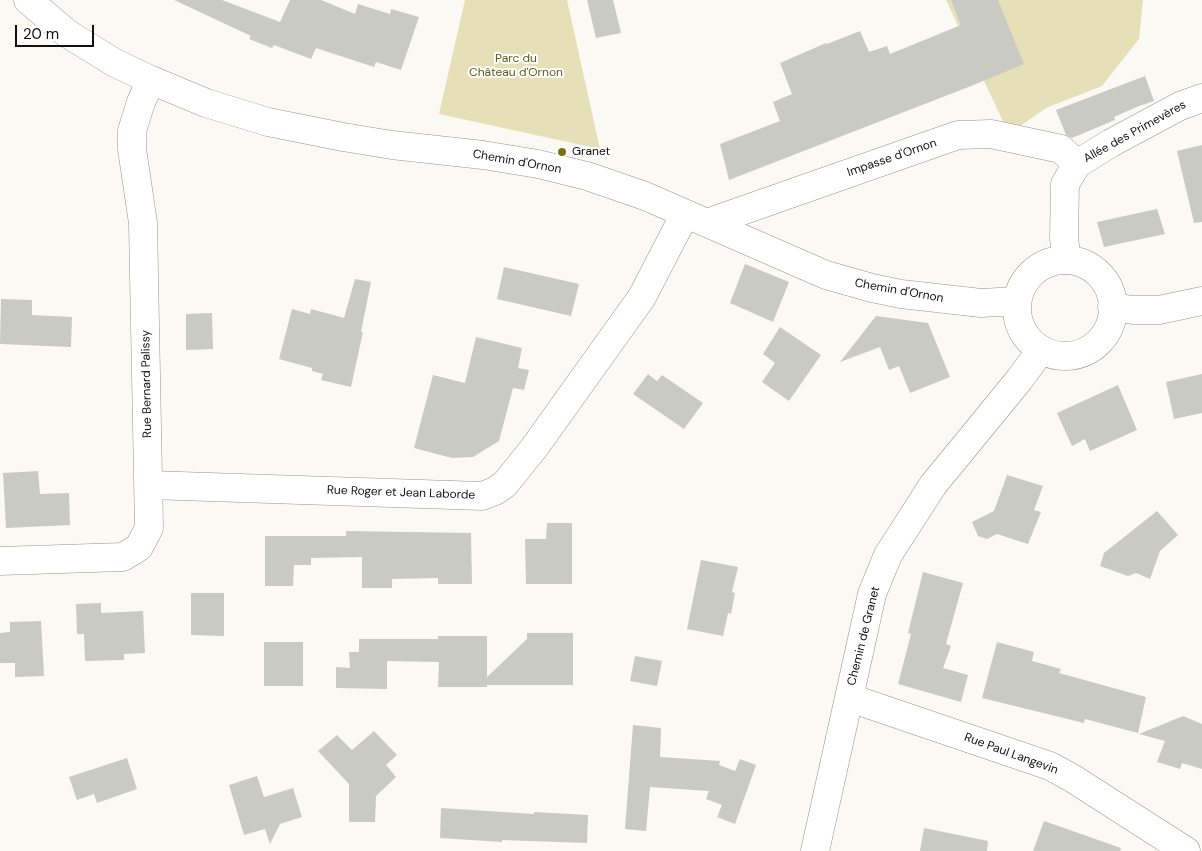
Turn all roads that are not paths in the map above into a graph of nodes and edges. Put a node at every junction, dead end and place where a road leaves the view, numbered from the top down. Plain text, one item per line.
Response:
1 (28, 0) edge
2 (150, 80) junction
3 (1202, 98) edge
4 (1077, 164) junction
5 (696, 218) junction
6 (1066, 260) junction
7 (1017, 301) junction
8 (1202, 301) edge
9 (1112, 307) junction
10 (1041, 350) junction
11 (149, 485) junction
12 (0, 561) edge
13 (850, 698) junction
14 (815, 851) edge
15 (1186, 851) edge

1 - 2 street, Chemin d'Ornon
2 - 5 street, Chemin d'Ornon
2 - 11 street, Rue Bernard Palissy
3 - 4 street, Allée des Primevères
4 - 5 street, Impasse d'Ornon
4 - 6 street, Allée des Primevères
5 - 7 street, Chemin d'Ornon
5 - 11 street, Rue Roger et Jean Laborde
6 - 7 street
6 - 9 street
7 - 10 street
8 - 9 street
9 - 10 street
10 - 13 street, Chemin de Granet
11 - 12 street, Rue Bernard Palissy
13 - 14 street, Chemin de Granet
13 - 15 street, Rue Paul Langevin

